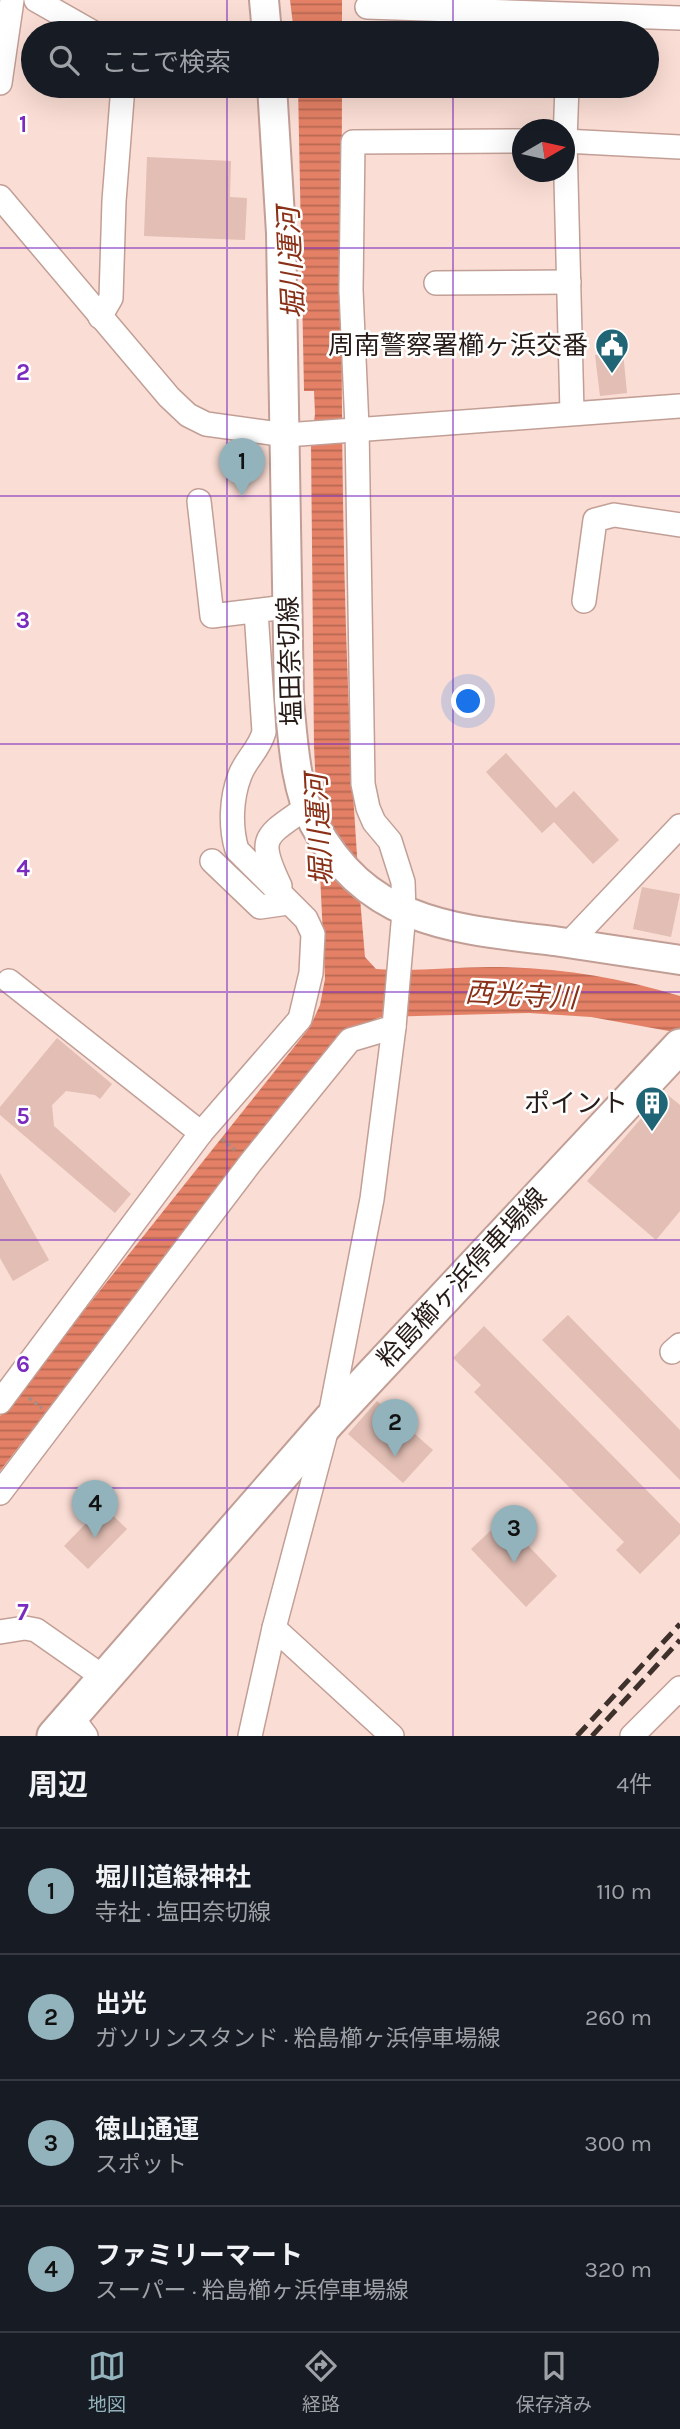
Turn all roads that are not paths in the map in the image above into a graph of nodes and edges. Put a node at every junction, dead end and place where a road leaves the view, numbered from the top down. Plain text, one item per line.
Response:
1 (12, 0) edge
2 (36, 0) edge
3 (264, 0) edge
4 (390, 4) edge
5 (367, 7) dead end
6 (570, 15) edge
7 (680, 18) edge
8 (73, 21) edge
9 (266, 21) edge
10 (0, 83) edge
11 (122, 98) edge
12 (273, 98) edge
13 (567, 98) edge
14 (566, 119) edge
15 (512, 141) edge
16 (575, 141) edge
17 (680, 146) edge
18 (566, 182) edge
19 (0, 197) edge
20 (569, 282) junction
21 (436, 283) dead end
22 (100, 317) junction
23 (680, 406) edge
24 (572, 412) junction
25 (352, 428) junction
26 (291, 434) junction
27 (199, 501) dead end
28 (680, 525) edge
29 (584, 601) dead end
30 (286, 607) junction
31 (256, 611) junction
32 (311, 816) junction
33 (680, 826) edge
34 (212, 861) dead end
35 (288, 903) junction
36 (404, 912) junction
37 (569, 943) junction
38 (680, 960) edge
39 (9, 981) dead end
40 (394, 1027) junction
41 (679, 1049) edge
42 (209, 1134) junction
43 (9, 1396) edge
44 (329, 1421) junction
45 (0, 1493) edge
46 (274, 1628) junction
47 (0, 1632) edge
48 (106, 1679) junction
49 (680, 1688) edge
50 (71, 1730) edge
51 (250, 1736) edge
52 (392, 1736) edge
53 (632, 1736) edge

1 - 10 street
2 - 8 street
3 - 9 street
4 - 5 street
4 - 6 street
6 - 7 street
11 - 22 street
12 - 26 street, 塩田奈切線
13 - 14 street
15 - 25 street
16 - 17 street
18 - 20 street
19 - 22 street
20 - 21 street
20 - 24 street
22 - 26 street
23 - 24 street
24 - 25 street
25 - 26 street
25 - 36 street
26 - 30 street, 塩田奈切線
27 - 31 street
28 - 29 street
30 - 31 street
30 - 32 street, 塩田奈切線
31 - 35 street
32 - 35 street
32 - 36 street, 塩田奈切線
33 - 37 street
34 - 35 street
35 - 42 street
36 - 37 street, 塩田奈切線
36 - 40 street
37 - 38 street, 塩田奈切線
39 - 42 street
40 - 44 street
40 - 45 street
41 - 44 main road, 粭島櫛ヶ浜停車場線
42 - 43 street
44 - 46 street
44 - 48 main road, 粭島櫛ヶ浜停車場線
46 - 51 street
46 - 52 street
47 - 48 street
48 - 50 main road, 粭島櫛ヶ浜停車場線
49 - 53 street

